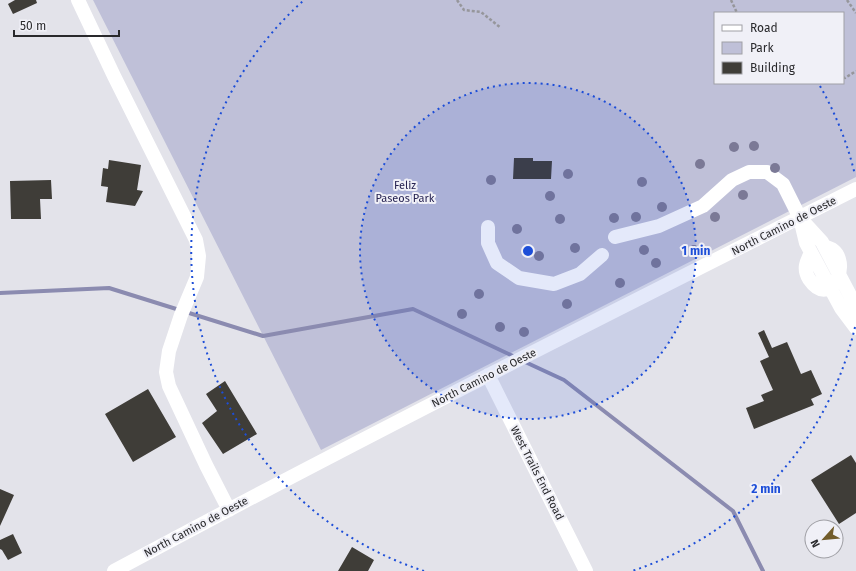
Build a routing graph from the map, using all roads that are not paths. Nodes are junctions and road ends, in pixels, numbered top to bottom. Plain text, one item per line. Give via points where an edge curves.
1 (78, 0) edge
2 (856, 189) edge
3 (800, 218) junction
4 (488, 227) dead end
5 (615, 236) dead end
6 (602, 255) dead end
7 (842, 280) junction
8 (830, 289) junction
9 (855, 326) edge
10 (488, 375) junction
11 (229, 510) junction
12 (114, 571) edge
13 (586, 571) edge

1 - 11 street via 196,240 199,256 197,277 169,351 166,372 199,451
2 - 3 street, North Camino de Oeste
3 - 5 street via 782,184 767,172 749,172 732,180 703,206 659,226
3 - 7 street via 822,242
3 - 8 street via 806,243
3 - 10 street, North Camino de Oeste
4 - 6 street via 488,243 497,263 519,278 554,284 580,274
7 - 8 street
7 - 9 street via 856,306
8 - 9 street
10 - 11 street, North Camino de Oeste
10 - 13 street, West Trails End Road
11 - 12 street, North Camino de Oeste

